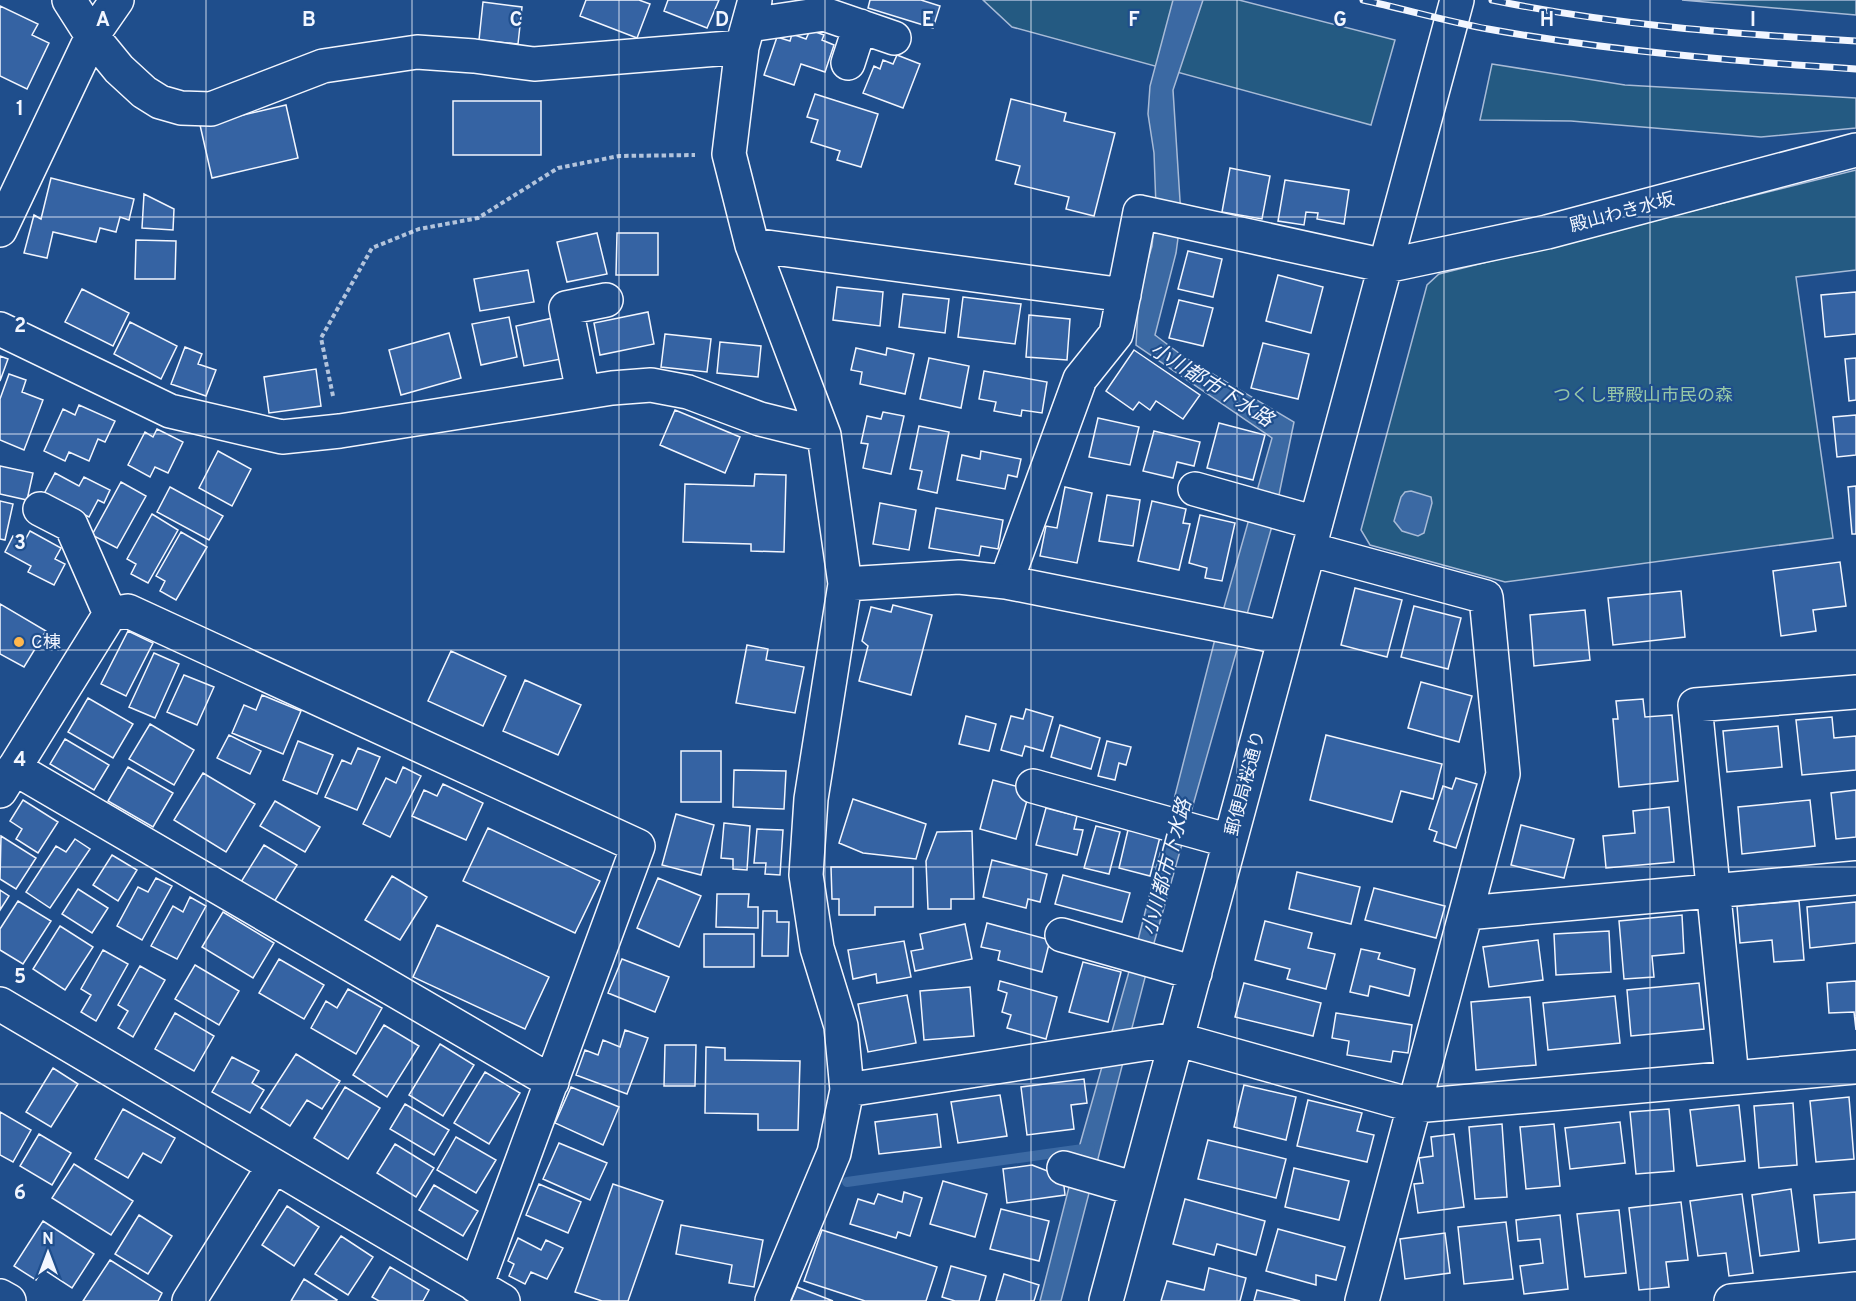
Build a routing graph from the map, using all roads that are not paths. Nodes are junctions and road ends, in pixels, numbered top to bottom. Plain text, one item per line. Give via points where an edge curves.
1 (69, 0) edge
2 (117, 0) edge
3 (1457, 0) edge
4 (749, 24) edge
5 (860, 26) junction
6 (92, 36) junction
7 (894, 38) dead end
8 (848, 63) dead end
9 (1856, 150) edge
10 (0, 230) edge
11 (752, 245) junction
12 (1386, 266) junction
13 (1124, 295) junction
14 (606, 300) dead end
15 (0, 329) edge
16 (583, 392) junction
17 (824, 435) junction
18 (1196, 489) dead end
19 (40, 509) dead end
20 (1313, 536) junction
21 (1006, 582) junction
22 (844, 584) junction
23 (110, 614) junction
24 (1285, 638) junction
25 (1856, 692) edge
26 (7, 780) edge
27 (1033, 786) dead end
28 (1230, 841) junction
29 (1856, 878) edge
30 (1712, 891) junction
31 (1466, 913) junction
32 (1062, 935) dead end
33 (1195, 973) junction
34 (0, 1004) edge
35 (1176, 1040) junction
36 (1856, 1066) edge
37 (1732, 1078) junction
38 (552, 1082) junction
39 (847, 1090) junction
40 (1415, 1106) junction
41 (273, 1167) junction
42 (1066, 1169) dead end
43 (1136, 1189) junction
44 (1856, 1288) edge
45 (489, 1293) edge
46 (0, 1296) edge
47 (9, 1301) edge
48 (189, 1301) edge
49 (772, 1301) edge
50 (1106, 1301) edge
51 (1362, 1301) edge
52 (1731, 1301) edge

1 - 6 street
2 - 6 street
3 - 12 street, 郵便局桜通り
4 - 5 street via 824,14
4 - 6 street via 534,64 417,52 369,57 323,66 211,109 181,108 160,102 118,69
4 - 11 street via 729,154
5 - 7 street
5 - 8 street
6 - 10 street
9 - 12 street, 殿山わき水坂 via 1547,232
11 - 13 street
11 - 17 street
12 - 13 street via 1140,212
12 - 20 street, 郵便局桜通り
13 - 21 street via 1116,334 1080,379
14 - 16 street via 566,308
15 - 16 street via 170,411 282,437
16 - 17 street via 651,385 688,392 760,419
17 - 22 street
18 - 20 street via 1280,513
19 - 23 street via 71,525
20 - 24 street, 郵便局桜通り
20 - 31 street via 1486,597 1503,774
21 - 22 street via 959,577
21 - 24 street
22 - 39 street via 811,799 806,875 817,948 841,1026
23 - 26 street
23 - 38 street via 128,611 638,846
24 - 28 street, 郵便局桜通り
25 - 30 street via 1695,705
26 - 38 street
27 - 28 street
28 - 33 street, 郵便局桜通り
29 - 30 street
30 - 31 street
30 - 37 street
31 - 40 street
32 - 33 street
33 - 35 street, 郵便局桜通り
34 - 41 street
35 - 39 street
35 - 40 street
35 - 43 street, 郵便局桜通り
36 - 37 street
37 - 40 street
38 - 45 street
39 - 49 street via 834,1153
40 - 51 street
41 - 45 street
41 - 48 street
42 - 43 street
43 - 50 street, 郵便局桜通り
44 - 52 street
46 - 47 street

